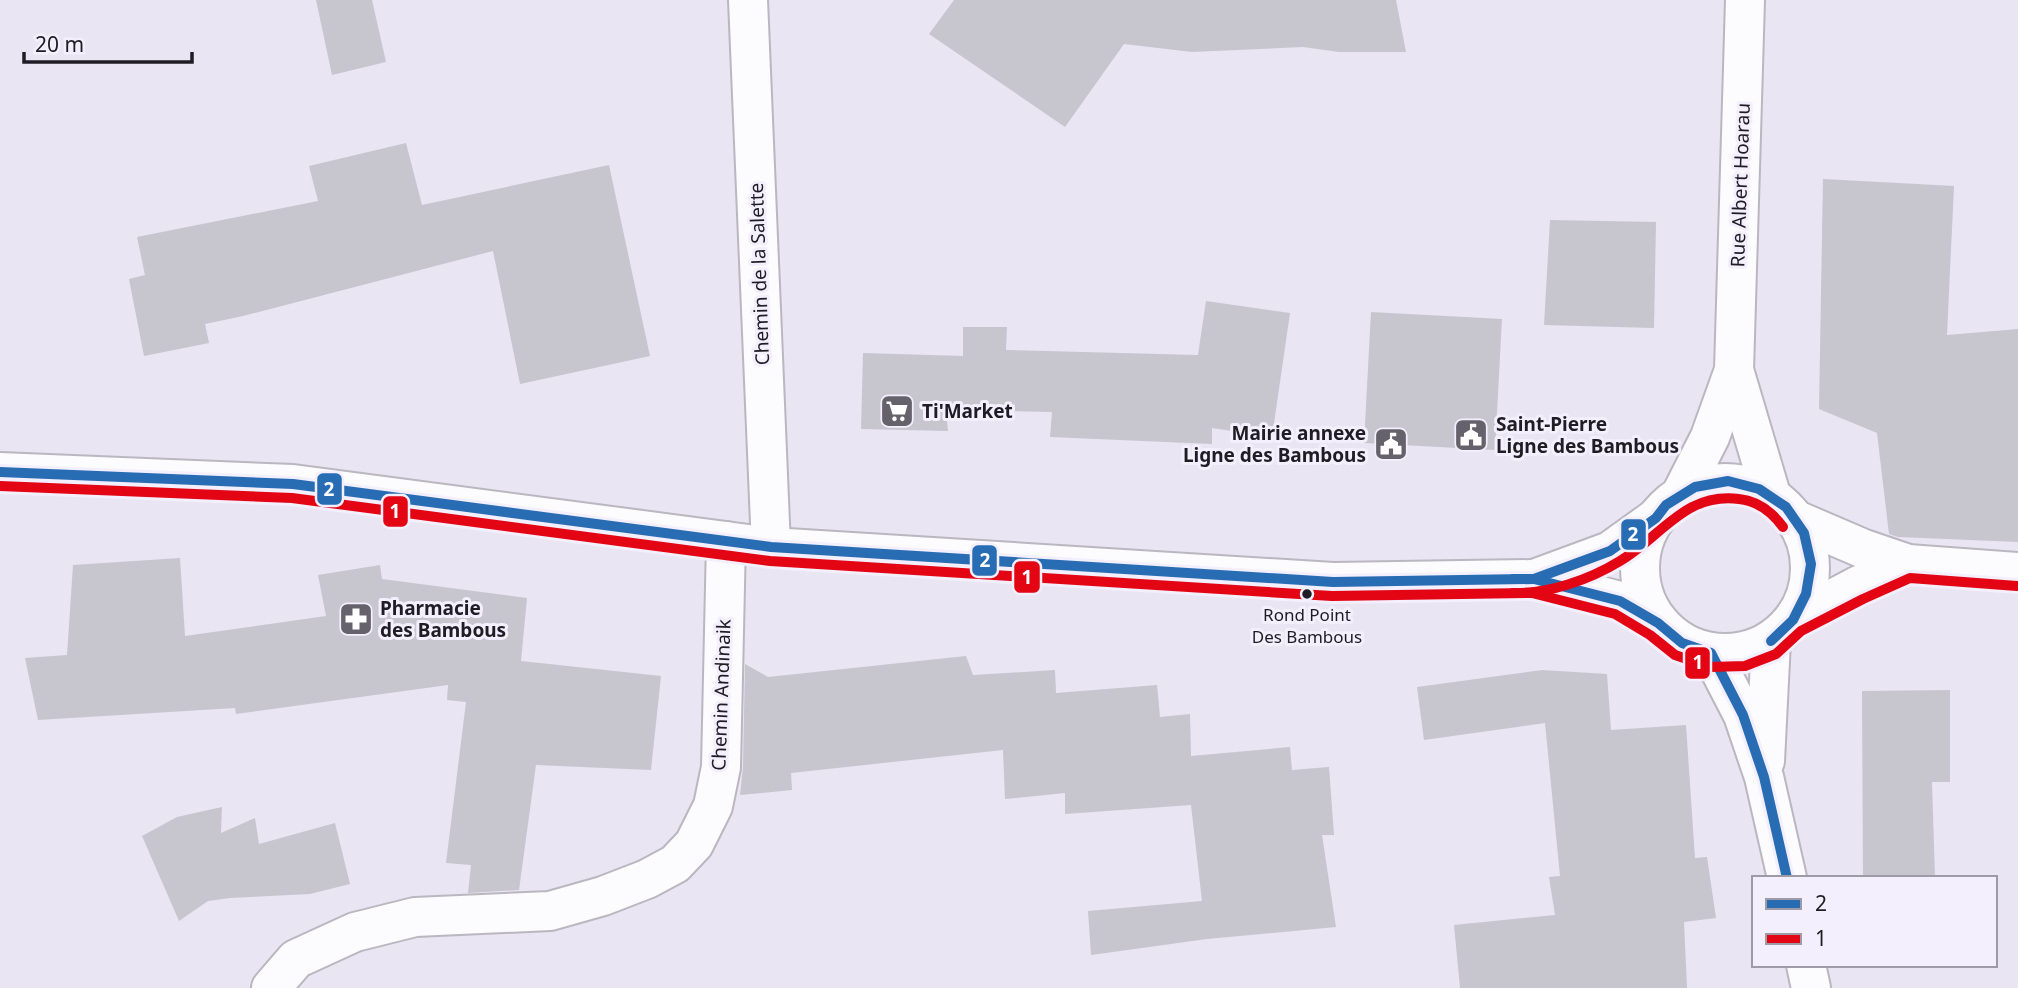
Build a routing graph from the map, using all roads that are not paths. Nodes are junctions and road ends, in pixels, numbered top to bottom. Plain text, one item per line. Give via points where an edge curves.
1 (748, 0) edge
2 (1745, 0) edge
3 (1734, 370) junction
4 (0, 472) edge
5 (1668, 507) junction
6 (1783, 508) junction
7 (726, 541) junction
8 (771, 547) junction
9 (1908, 564) junction
10 (2018, 572) edge
11 (1534, 579) junction
12 (1658, 623) junction
13 (1782, 631) junction
14 (1711, 653) junction
15 (1764, 778) junction
16 (1787, 876) edge
17 (1806, 967) edge
18 (271, 988) edge
19 (1811, 988) edge

1 - 8 main road, Chemin de la Salette
2 - 3 main road, Rue Albert Hoarau
3 - 5 main road, Rue Albert Hoarau via 1710,437
3 - 6 main road, Rue Albert Hoarau
4 - 7 main road via 293,484
5 - 6 main road via 1695,487 1728,481 1759,489
5 - 11 main road via 1610,551
5 - 12 main road via 1646,533 1639,566 1643,597
6 - 9 main road via 1864,549
6 - 13 main road via 1804,533 1811,564 1806,594
7 - 8 main road
7 - 18 main road, Chemin Andinaik via 721,767 713,806 694,844 675,864 603,896 550,911 415,917 355,932 296,959
8 - 11 main road via 1333,582
9 - 10 main road
9 - 13 main road via 1857,586
11 - 12 main road via 1620,601
12 - 14 main road via 1682,643
13 - 14 main road via 1743,652
13 - 15 main road
14 - 15 main road via 1742,715
15 - 16 main road
17 - 19 main road

